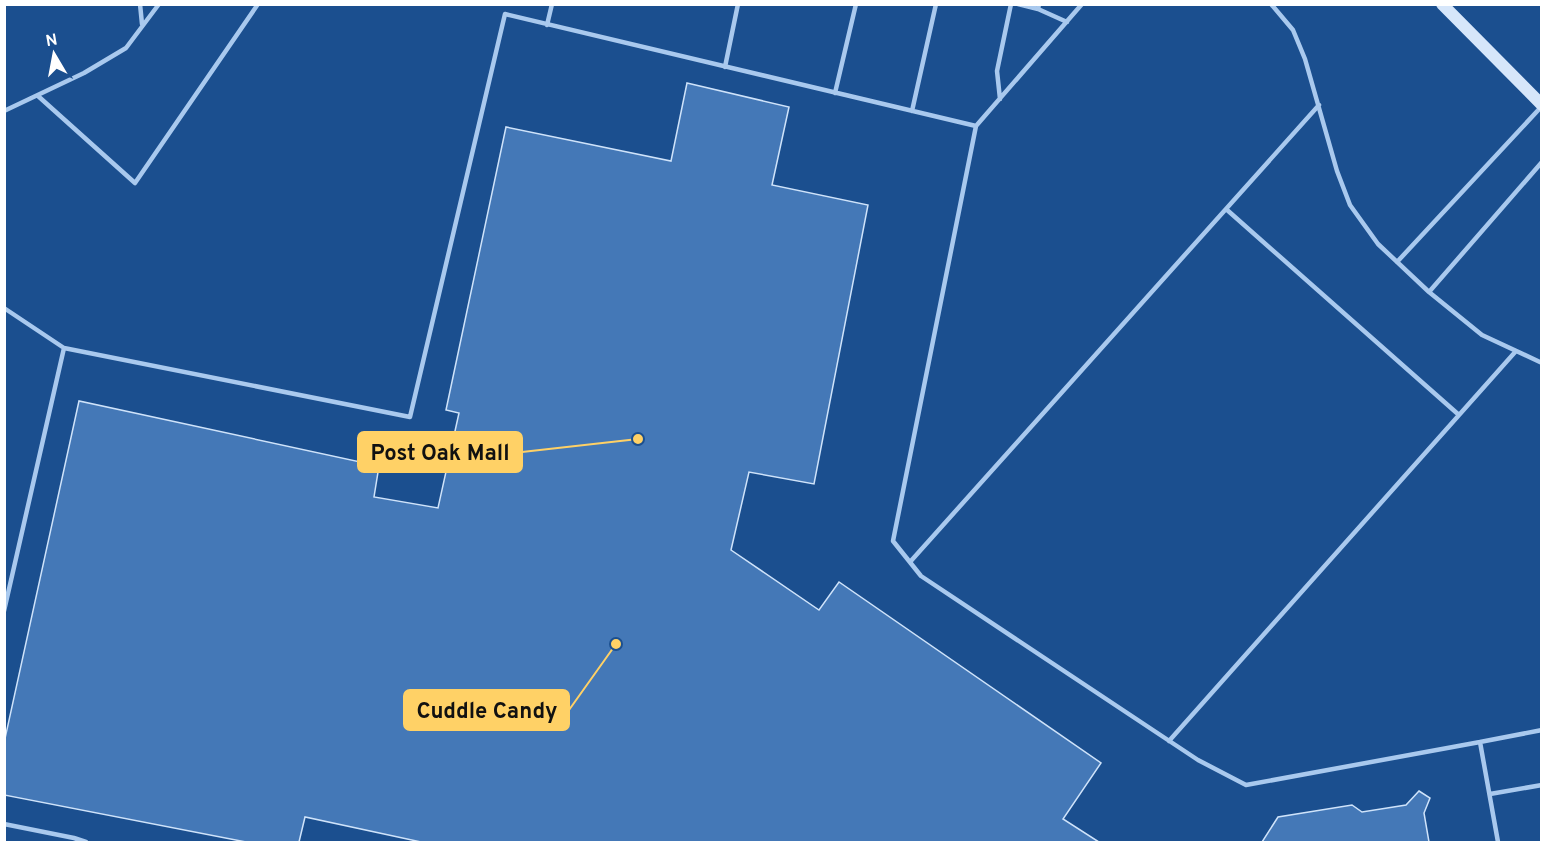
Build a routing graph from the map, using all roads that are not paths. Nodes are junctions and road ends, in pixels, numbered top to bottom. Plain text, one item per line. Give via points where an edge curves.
1 (140, 4) edge
2 (159, 4) edge
3 (258, 4) edge
4 (552, 4) edge
5 (738, 4) edge
6 (856, 4) edge
7 (936, 4) edge
8 (1011, 4) edge
9 (1018, 4) edge
10 (1082, 4) edge
11 (1271, 4) edge
12 (1442, 4) edge
13 (1038, 7) edge
14 (1067, 22) junction
15 (142, 24) junction
16 (547, 25) junction
17 (725, 67) junction
18 (835, 93) junction
19 (38, 96) junction
20 (1000, 99) junction
21 (1319, 105) junction
22 (1542, 105) edge
23 (4, 111) edge
24 (912, 111) junction
25 (976, 126) junction
26 (1542, 162) edge
27 (1226, 209) junction
28 (1396, 262) junction
29 (1429, 292) junction
30 (4, 308) edge
31 (64, 348) junction
32 (1516, 351) junction
33 (1542, 363) edge
34 (1459, 415) junction
35 (910, 562) junction
36 (4, 611) edge
37 (1542, 730) edge
38 (1169, 741) junction
39 (1480, 742) junction
40 (1542, 784) edge
41 (1490, 794) junction
42 (4, 824) edge
43 (86, 843) edge
44 (1498, 843) edge

1 - 15 lane
2 - 15 lane
3 - 19 lane via 135,183
4 - 16 lane
5 - 17 lane
6 - 18 lane
7 - 24 lane
8 - 20 lane via 997,71
9 - 13 lane
10 - 14 lane
11 - 21 lane via 1293,30
12 - 22 main road
13 - 14 lane
14 - 20 lane
15 - 19 lane via 126,48
16 - 17 lane
16 - 31 lane via 505,14 410,417
17 - 18 lane
18 - 24 lane
19 - 23 lane
20 - 25 lane
21 - 27 lane
21 - 28 lane via 1350,205
22 - 28 lane
24 - 25 lane
25 - 35 lane via 893,541
26 - 29 lane
27 - 34 lane
27 - 35 lane
28 - 29 lane
29 - 32 lane via 1482,334
30 - 31 lane
31 - 36 lane
32 - 33 lane
32 - 34 lane
34 - 38 lane
35 - 38 lane via 921,576
37 - 39 lane
38 - 39 lane via 1246,785
39 - 41 lane
40 - 41 lane
41 - 44 lane
42 - 43 lane

